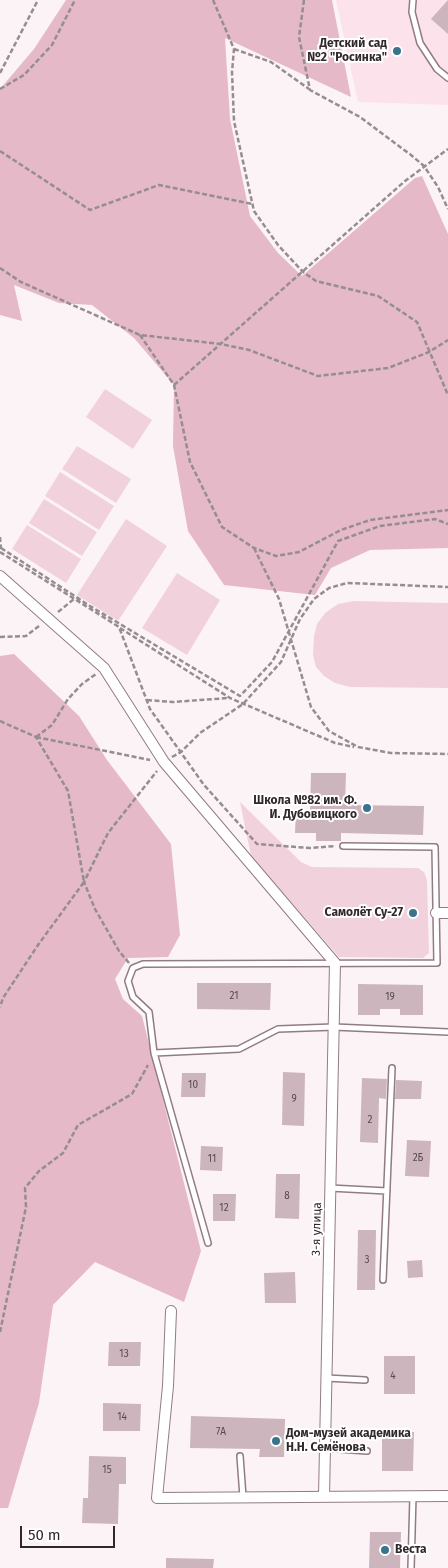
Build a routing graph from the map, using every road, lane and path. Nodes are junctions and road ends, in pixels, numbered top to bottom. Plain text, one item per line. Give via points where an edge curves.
1 (38, 0) edge
2 (75, 0) edge
3 (214, 0) edge
4 (304, 0) edge
5 (413, 0) edge
6 (234, 49) junction
7 (0, 73) edge
8 (448, 78) edge
9 (0, 90) edge
10 (310, 90) junction
11 (448, 149) edge
12 (0, 152) edge
13 (424, 166) junction
14 (252, 204) junction
15 (448, 210) edge
16 (0, 268) edge
17 (303, 272) junction
18 (140, 335) junction
19 (448, 340) edge
20 (221, 344) junction
21 (430, 352) junction
22 (174, 385) junction
23 (448, 395) edge
24 (448, 510) edge
25 (448, 524) edge
26 (0, 537) edge
27 (254, 548) junction
28 (0, 551) edge
29 (0, 576) edge
30 (448, 586) edge
31 (119, 628) junction
32 (288, 631) junction
33 (291, 643) junction
34 (104, 668) junction
35 (230, 698) junction
36 (146, 700) junction
37 (243, 704) junction
38 (0, 721) edge
39 (36, 737) junction
40 (358, 748) junction
41 (181, 752) junction
42 (448, 754) edge
43 (164, 762) junction
44 (343, 846) joint
45 (84, 882) junction
46 (436, 913) junction
47 (448, 913) edge
48 (335, 963) junction
49 (132, 968) junction
50 (0, 1007) edge
51 (334, 1028) junction
52 (448, 1032) edge
53 (154, 1053) junction
54 (392, 1068) dead end
55 (330, 1188) junction
56 (387, 1191) junction
57 (208, 1243) dead end
58 (383, 1280) dead end
59 (171, 1311) dead end
60 (0, 1332) edge
61 (326, 1378) junction
62 (365, 1380) dead end
63 (325, 1448) junction
64 (367, 1451) dead end
65 (240, 1456) dead end
66 (324, 1496) junction
67 (413, 1496) junction
68 (448, 1496) edge
69 (243, 1497) junction
70 (410, 1568) edge

1 - 7 path
2 - 9 path via 52,45 24,75
3 - 6 path
4 - 10 path via 299,38
5 - 8 lane via 412,12 420,43 437,69
6 - 10 path via 271,62
6 - 14 path via 234,121
10 - 13 path via 360,118
11 - 13 path
12 - 14 path via 90,210 159,185
13 - 15 path via 438,186
13 - 17 path
14 - 17 path via 278,246
16 - 18 path via 21,282
17 - 20 path
17 - 21 path via 316,281 378,296 417,322
18 - 20 path
18 - 22 path
19 - 21 path
20 - 21 path via 249,350 318,376 388,368
20 - 22 path
21 - 23 path
22 - 27 path via 190,462 222,527
24 - 27 path via 370,520 341,530 299,552 276,556
25 - 32 path via 436,519 380,526 338,541
26 - 28 path
27 - 32 path via 279,599
28 - 31 path
28 - 32 path via 240,696 272,662
29 - 34 street
30 - 33 path via 347,583 329,588 314,599 304,613
31 - 35 path
31 - 36 path
32 - 33 path
33 - 37 path via 281,662
33 - 40 path via 311,708 330,730
34 - 39 path via 82,684 52,725
34 - 43 street
35 - 36 path via 173,702
35 - 37 path
36 - 41 path
37 - 40 path via 335,743
37 - 41 path via 200,733
38 - 39 path
39 - 43 path
39 - 45 path via 68,791
40 - 42 path via 391,753
41 - 43 path
41 - 44 path via 204,785 257,844 310,848
43 - 45 path via 108,833
43 - 48 street
44 - 46 lane via 435,847
45 - 49 path via 99,917
45 - 50 path via 38,945
46 - 47 street
46 - 48 lane via 437,963
48 - 49 lane via 143,964
48 - 51 street, 3-я улица
49 - 53 lane via 128,981 133,997 150,1012
51 - 52 lane
51 - 53 lane via 278,1029 239,1049
51 - 55 street, 3-я улица
53 - 57 lane
53 - 60 path via 132,1094 78,1125 63,1153 39,1171 25,1188 26,1207
54 - 56 lane
55 - 56 lane
55 - 61 street, 3-я улица
56 - 58 lane
59 - 69 street via 168,1386 157,1498
61 - 62 lane
61 - 63 street, 3-я улица
63 - 64 lane
63 - 66 street, 3-я улица
65 - 69 lane
66 - 67 street
66 - 69 street
67 - 68 street
67 - 70 lane

